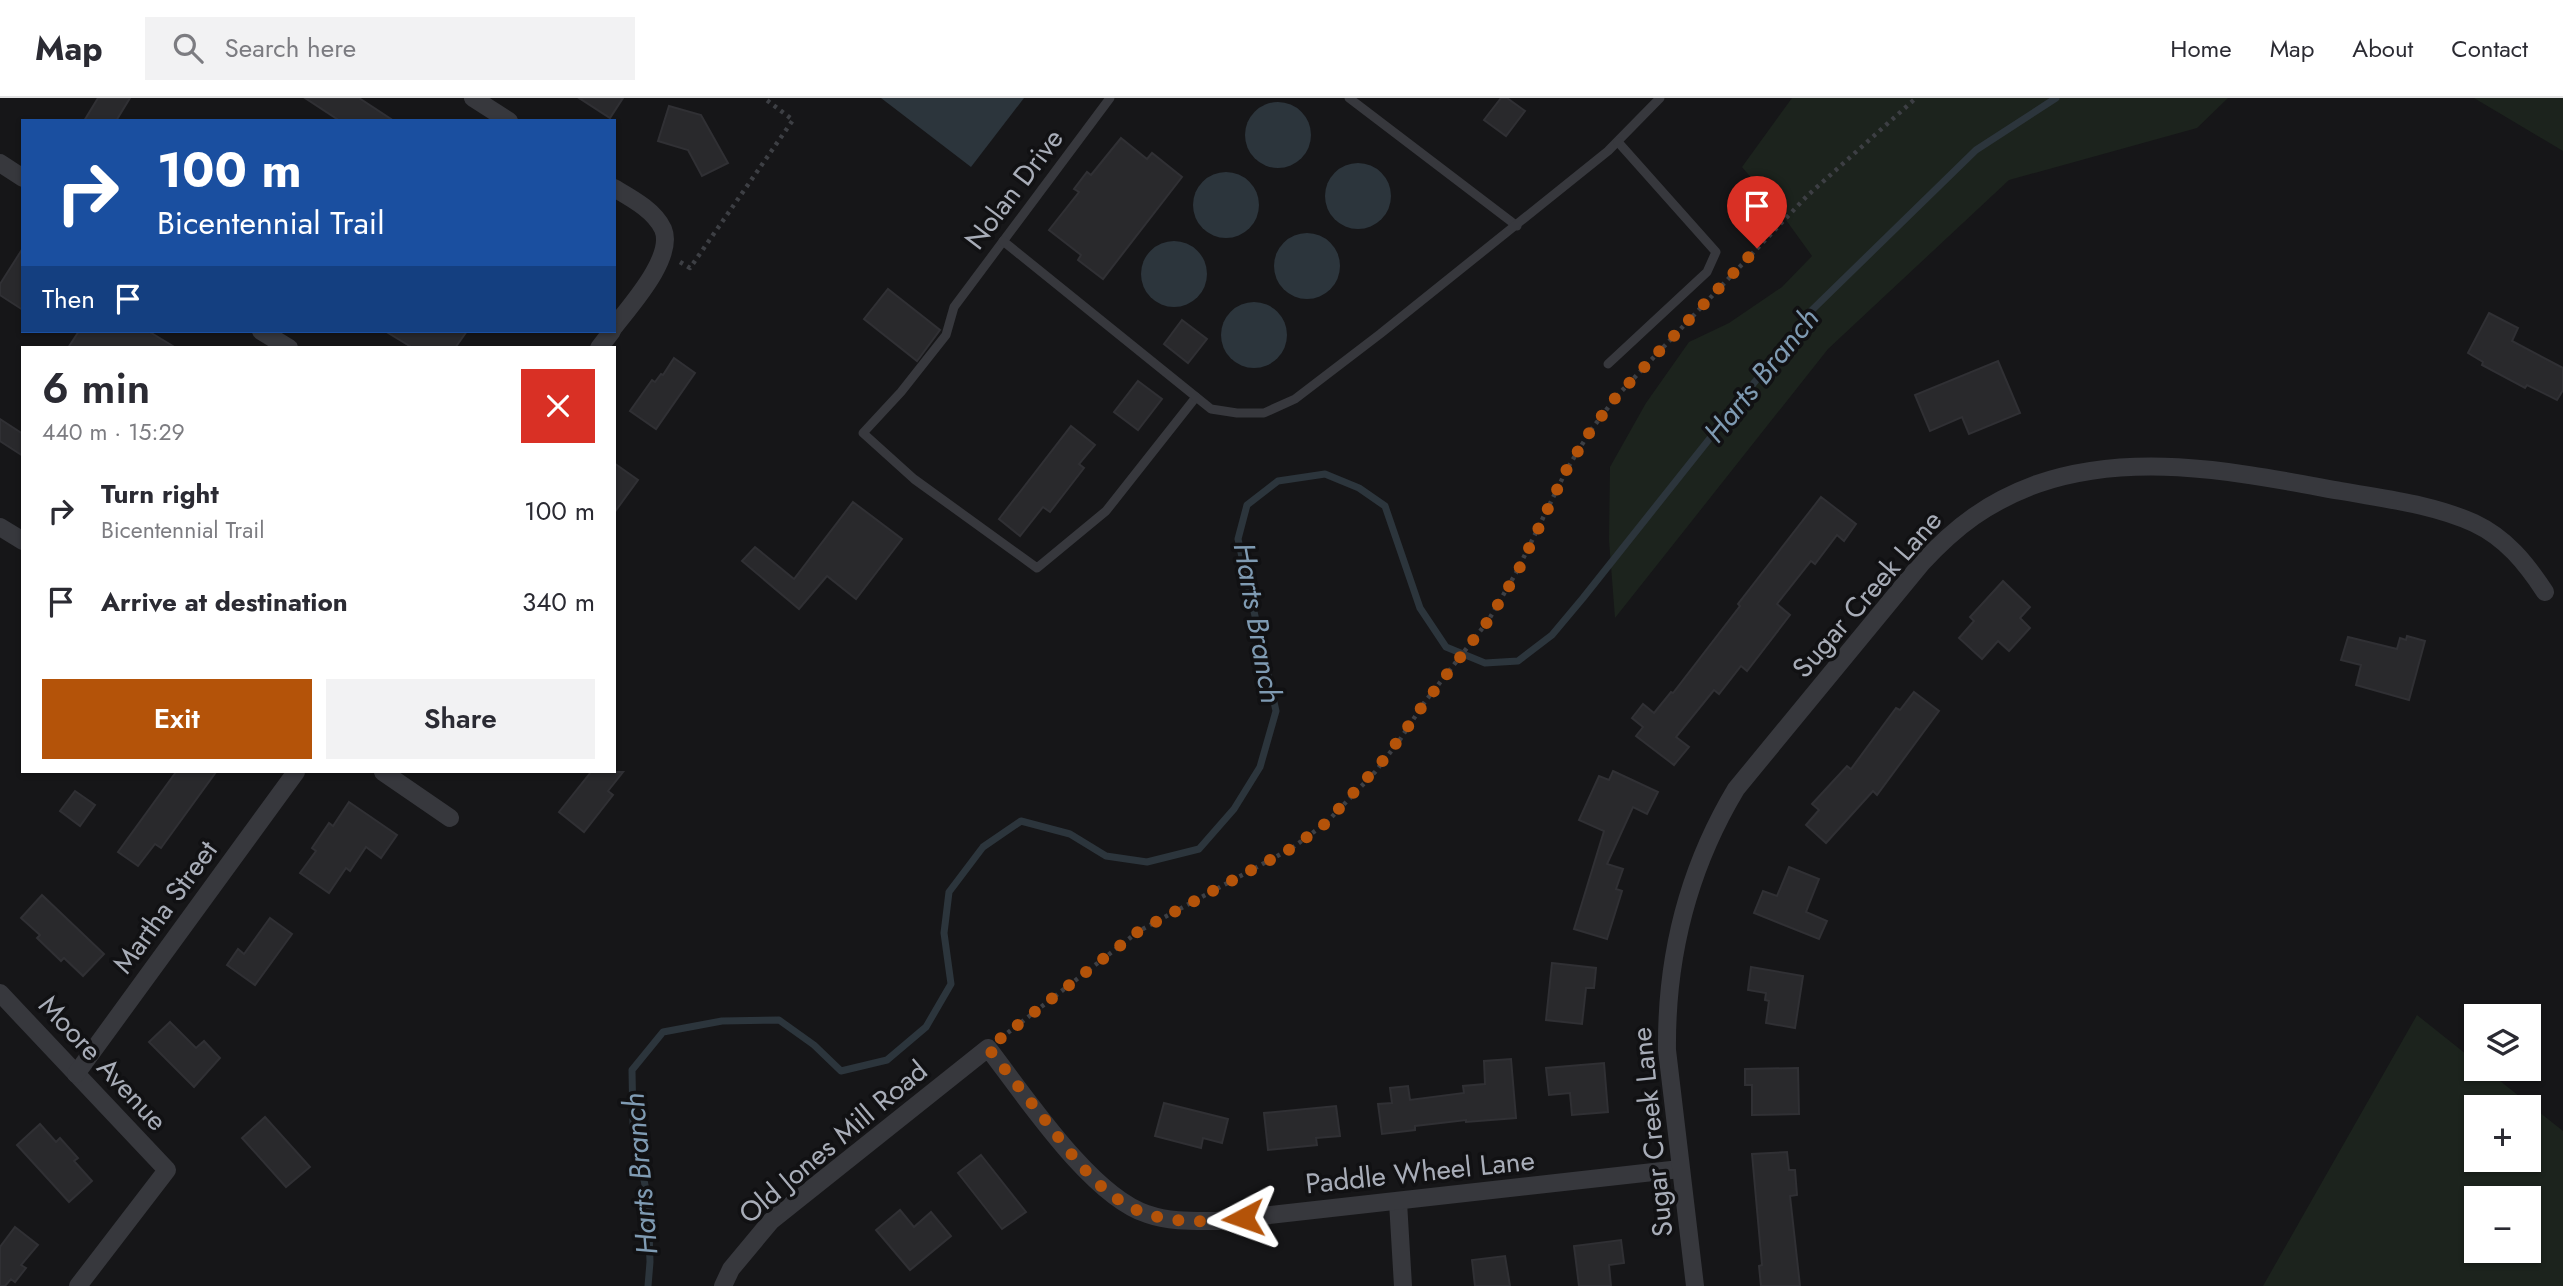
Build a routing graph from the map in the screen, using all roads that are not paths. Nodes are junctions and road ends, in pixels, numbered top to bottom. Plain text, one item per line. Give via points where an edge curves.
1 (473, 98) edge
2 (1110, 98) edge
3 (1349, 98) edge
4 (1660, 98) edge
5 (506, 119) edge
6 (1618, 142) junction
7 (0, 163) edge
8 (21, 177) edge
9 (616, 189) edge
10 (1517, 226) junction
11 (1003, 241) junction
12 (616, 325) edge
13 (264, 333) edge
14 (286, 346) edge
15 (1608, 364) dead end
16 (1196, 397) junction
17 (0, 527) edge
18 (21, 540) edge
19 (2545, 592) dead end
20 (295, 773) edge
21 (384, 773) edge
22 (450, 818) dead end
23 (0, 993) edge
24 (988, 1048) joint
25 (76, 1074) junction
26 (1680, 1168) junction
27 (1398, 1202) junction
28 (78, 1286) edge
29 (723, 1286) edge
30 (1403, 1286) edge
31 (1695, 1286) edge

1 - 5 street
2 - 11 lane, Nolan Drive
3 - 10 lane
4 - 6 lane
6 - 10 lane
6 - 15 lane via 1716,252 1707,272
7 - 8 street
9 - 12 street via 654,217 663,230 664,252
10 - 16 lane via 1295,399 1264,413 1237,413 1211,409
11 - 16 lane
11 - 16 lane, Nolan Drive via 954,307 946,335 863,433 914,479 1037,568 1106,511
13 - 14 street
17 - 18 street
19 - 26 street, Sugar Creek Lane via 2523,559 2475,524 2410,503 2230,471 2146,467 2070,475 2038,484 1969,518 1921,564 1736,789 1719,816 1680,923 1668,985 1667,1050
20 - 25 street, Martha Street
21 - 22 street
23 - 25 street, Moore Avenue
24 - 27 street, Paddle Wheel Lane via 1077,1161 1101,1186 1145,1214 1170,1220 1217,1221
24 - 29 street, Old Jones Mill Road via 771,1221 731,1269
25 - 28 street, Moore Avenue via 167,1170
26 - 27 street, Paddle Wheel Lane
26 - 31 street, Sugar Creek Lane
27 - 30 street

